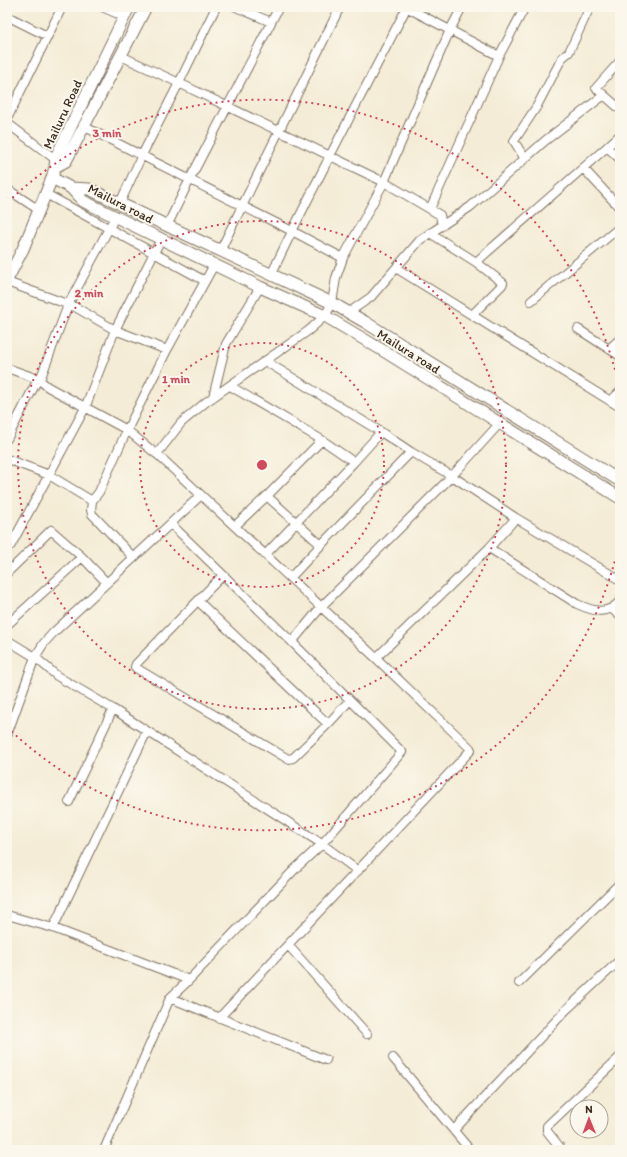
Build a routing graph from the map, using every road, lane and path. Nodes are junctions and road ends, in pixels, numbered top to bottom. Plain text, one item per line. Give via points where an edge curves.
1 (62, 7) edge
2 (102, 7) edge
3 (146, 7) edge
4 (216, 7) edge
5 (236, 7) edge
6 (279, 7) edge
7 (340, 7) edge
8 (407, 7) edge
9 (462, 7) edge
10 (525, 7) edge
11 (590, 7) edge
12 (127, 12) edge
13 (7, 16) edge
14 (271, 22) junction
15 (450, 30) junction
16 (47, 36) junction
17 (120, 56) junction
18 (499, 56) junction
19 (620, 61) edge
20 (179, 83) junction
21 (604, 95) junction
22 (228, 106) junction
23 (620, 109) edge
24 (7, 119) edge
25 (7, 123) edge
26 (85, 127) junction
27 (279, 131) junction
28 (620, 135) edge
29 (607, 147) junction
30 (142, 155) junction
31 (330, 156) junction
32 (525, 159) junction
33 (620, 159) edge
34 (56, 168) junction
35 (583, 168) junction
36 (190, 179) junction
37 (384, 182) junction
38 (71, 188) junction
39 (7, 189) edge
40 (46, 194) junction
41 (120, 204) junction
42 (242, 205) junction
43 (620, 208) edge
44 (430, 209) junction
45 (39, 210) junction
46 (115, 217) junction
47 (167, 226) junction
48 (442, 226) junction
49 (620, 227) edge
50 (109, 229) junction
51 (292, 231) junction
52 (430, 233) junction
53 (161, 239) junction
54 (220, 251) junction
55 (154, 254) junction
56 (343, 258) junction
57 (476, 262) junction
58 (214, 265) junction
59 (396, 268) junction
60 (271, 275) junction
61 (7, 281) edge
62 (204, 281) junction
63 (260, 287) junction
64 (530, 301) dead end
65 (332, 303) junction
66 (68, 305) junction
67 (348, 313) junction
68 (472, 315) junction
69 (325, 316) junction
70 (578, 329) dead end
71 (115, 330) junction
72 (620, 339) edge
73 (610, 349) junction
74 (167, 350) junction
75 (620, 356) edge
76 (264, 362) junction
77 (7, 368) edge
78 (38, 379) junction
79 (230, 386) junction
80 (620, 392) edge
81 (213, 397) junction
82 (610, 401) junction
83 (620, 407) edge
84 (85, 408) junction
85 (500, 423) junction
86 (127, 430) junction
87 (381, 432) junction
88 (7, 439) edge
89 (322, 440) junction
90 (411, 452) junction
91 (158, 454) junction
92 (7, 459) edge
93 (354, 462) junction
94 (49, 475) junction
95 (452, 476) junction
96 (620, 481) edge
97 (202, 495) junction
98 (268, 495) junction
99 (620, 498) edge
100 (92, 501) junction
101 (516, 518) junction
102 (296, 522) junction
103 (169, 525) junction
104 (235, 526) junction
105 (7, 543) edge
106 (320, 545) junction
107 (489, 548) junction
108 (265, 555) junction
109 (82, 557) junction
110 (133, 557) junction
111 (7, 573) edge
112 (223, 575) junction
113 (290, 578) junction
114 (620, 580) edge
115 (107, 583) junction
116 (198, 601) junction
117 (620, 601) edge
118 (321, 607) junction
119 (612, 609) junction
120 (620, 616) edge
121 (7, 625) edge
122 (7, 640) edge
123 (292, 642) junction
124 (35, 657) junction
125 (376, 658) junction
126 (350, 700) junction
127 (112, 709) junction
128 (328, 724) junction
129 (147, 732) junction
130 (7, 735) edge
131 (69, 802) dead end
132 (322, 844) junction
133 (358, 871) junction
134 (620, 883) edge
135 (7, 916) edge
136 (53, 928) junction
137 (288, 945) junction
138 (620, 960) edge
139 (189, 980) junction
140 (519, 983) dead end
141 (170, 998) junction
142 (219, 1018) junction
143 (367, 1034) dead end
144 (620, 1057) edge
145 (393, 1058) dead end
146 (326, 1060) dead end
147 (454, 1130) junction
148 (104, 1150) edge
149 (470, 1150) edge
150 (562, 1150) edge

1 - 16 street
2 - 12 street
3 - 17 street
4 - 20 street
5 - 14 street
6 - 14 street
7 - 27 street
8 - 15 street
8 - 31 street
9 - 15 street
10 - 18 street
11 - 32 street via 569,52 562,58 537,106 514,141
12 - 34 street, Mailuru Road via 56,156
13 - 16 street
14 - 22 street
15 - 18 street
15 - 37 street
16 - 24 street
17 - 20 street
17 - 26 street
18 - 44 street
19 - 21 street via 596,88
20 - 22 street
20 - 30 street
21 - 23 street
21 - 32 street
22 - 27 street
22 - 36 street
25 - 34 street
26 - 30 street
26 - 34 street via 66,161
27 - 31 street
27 - 42 street
28 - 29 street
29 - 33 street
29 - 35 street
30 - 36 street
30 - 41 street
31 - 37 street
31 - 51 street
32 - 48 street via 470,208
34 - 38 street
34 - 40 street, Mailuru Road
35 - 43 street
35 - 57 street
36 - 42 street
36 - 47 street
37 - 44 street
37 - 56 street
38 - 41 street, Mailura road via 89,189
38 - 46 street, Mailura road via 81,200
39 - 45 street
40 - 45 street, Mailuru Road
40 - 50 street
41 - 47 street, Mailura road
42 - 51 street
42 - 54 street
44 - 48 street via 440,215
45 - 61 street, Mailuru Road
46 - 50 street
46 - 53 street, Mailura road
47 - 54 street, Mailura road
48 - 52 street
49 - 64 street
50 - 55 street
50 - 66 street
51 - 56 street
51 - 60 street
52 - 57 street
52 - 59 street via 420,240
53 - 55 street
53 - 58 street, Mailura road
54 - 60 street, Mailura road
55 - 62 street
55 - 71 street
56 - 65 street via 336,278
57 - 68 street via 503,284
58 - 62 street
58 - 63 street, Mailura road
59 - 67 street via 371,297
59 - 68 street
60 - 65 street, Mailura road
61 - 66 street
62 - 74 street
63 - 69 street, Mailura road
63 - 81 street via 226,344
65 - 67 street, Mailura road
65 - 69 street
66 - 71 street
66 - 78 street via 40,380
67 - 96 street, Mailura road
68 - 82 street
69 - 76 street
69 - 85 street, Mailura road
70 - 73 street
71 - 74 street
71 - 84 street
72 - 73 street
73 - 75 street
74 - 86 street
76 - 79 street
76 - 87 street
77 - 78 street
78 - 84 street
78 - 88 street
79 - 81 street
79 - 89 street
80 - 82 street
81 - 91 street via 181,424
82 - 83 street
84 - 86 street
84 - 94 street
85 - 95 street
85 - 99 street, Mailura road
86 - 91 street
86 - 100 street via 99,492
87 - 90 street
87 - 93 street
89 - 93 street
89 - 98 street
90 - 95 street
90 - 106 street
91 - 97 street
92 - 94 street
93 - 102 street
94 - 100 street
94 - 105 street via 11,545
95 - 101 street
95 - 118 street
97 - 103 street
97 - 104 street
98 - 102 street
98 - 104 street
100 - 110 street via 92,514
101 - 107 street
101 - 114 street
102 - 106 street
102 - 108 street
103 - 110 street
103 - 112 street
104 - 108 street
106 - 113 street
107 - 119 street via 577,604 591,610
107 - 125 street
108 - 113 street
109 - 111 street via 50,530
109 - 115 street
109 - 121 street
110 - 115 street
112 - 116 street
112 - 123 street
113 - 118 street
115 - 124 street via 53,633
116 - 128 street
116 - 128 street via 136,664 136,668 288,759 293,758
117 - 119 street
118 - 123 street
118 - 125 street
119 - 120 street
122 - 124 street
123 - 126 street
124 - 127 street via 57,676
124 - 130 street
125 - 133 street via 471,750
126 - 128 street
126 - 132 street via 402,752
127 - 129 street
127 - 131 street
129 - 132 street
129 - 136 street
132 - 133 street
132 - 139 street
133 - 137 street
134 - 140 street
135 - 136 street
136 - 139 street
137 - 142 street
137 - 143 street
138 - 147 street via 566,1010
139 - 141 street
141 - 142 street
141 - 148 street
142 - 146 street
144 - 150 street via 547,1126 547,1131
145 - 147 street
147 - 149 street

